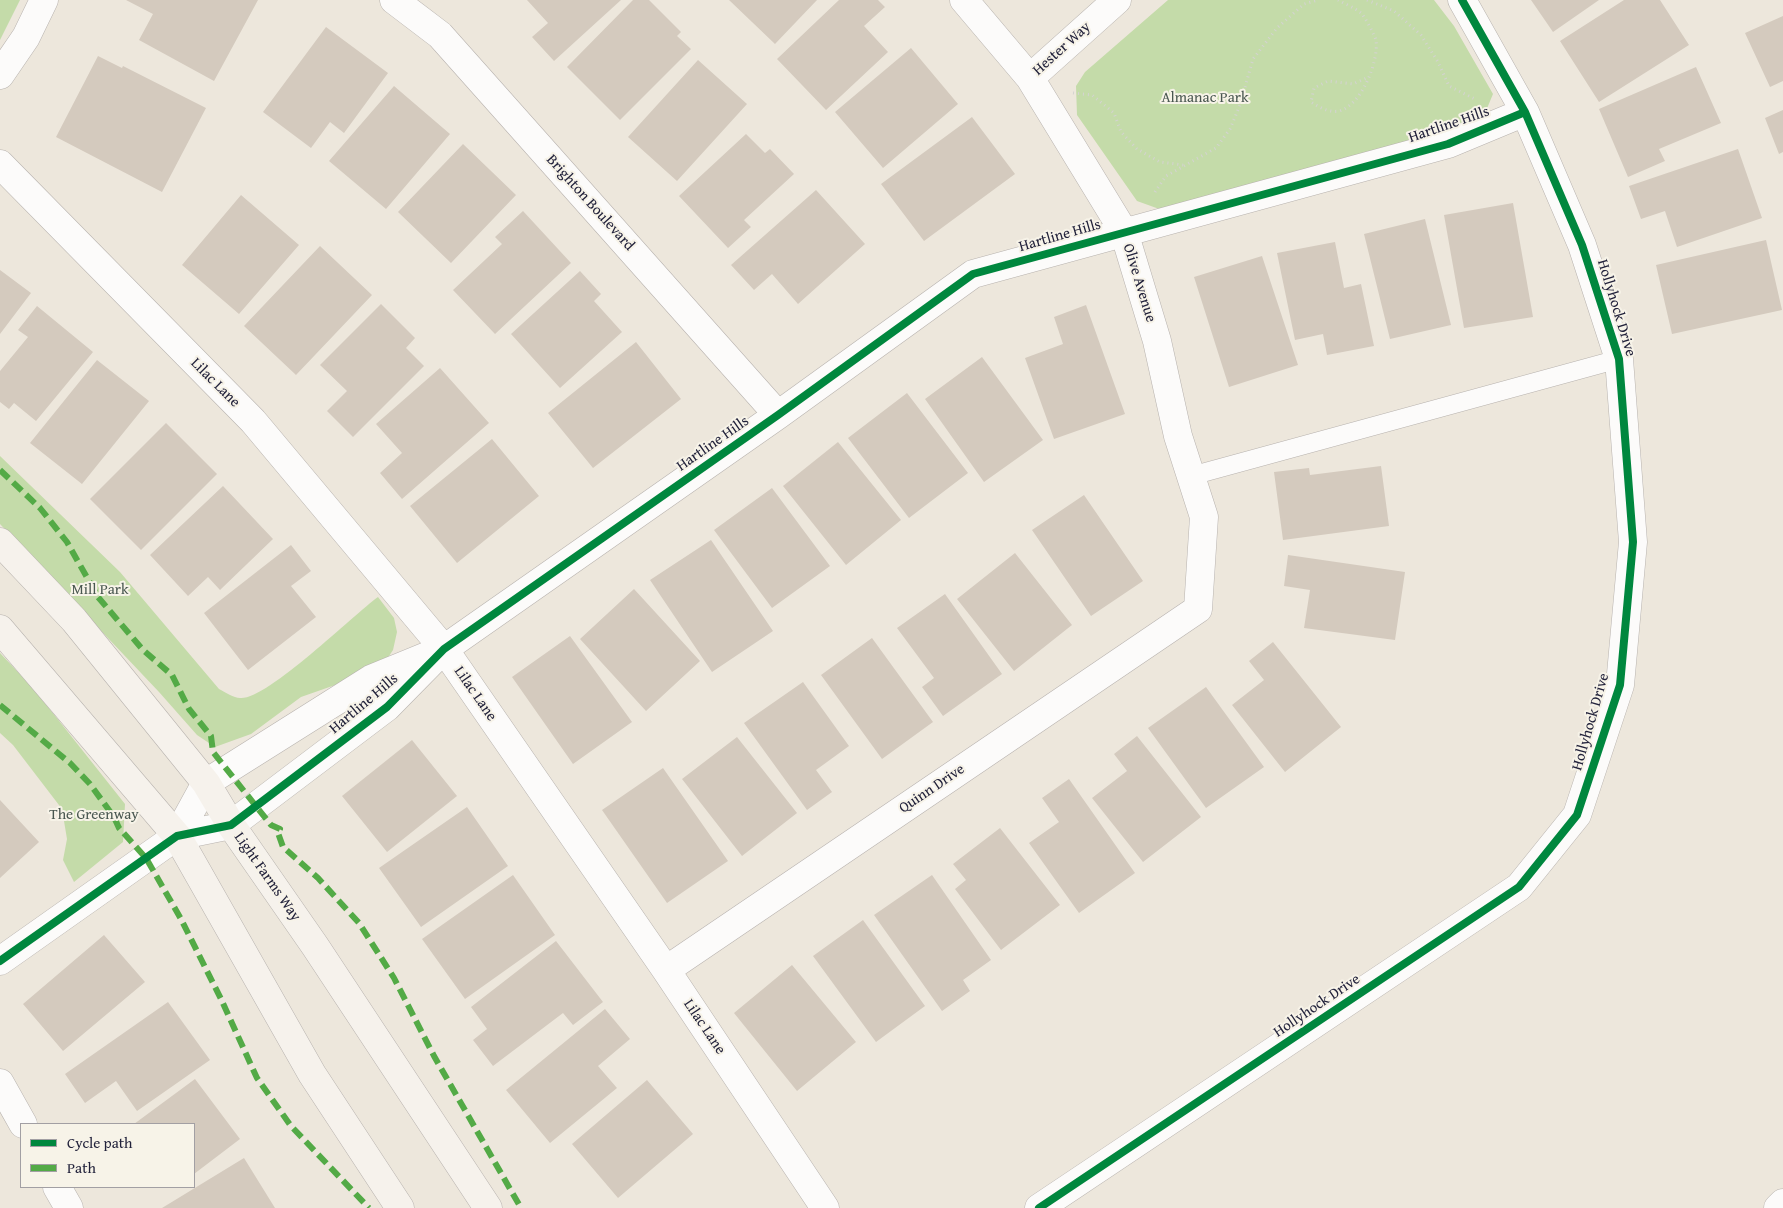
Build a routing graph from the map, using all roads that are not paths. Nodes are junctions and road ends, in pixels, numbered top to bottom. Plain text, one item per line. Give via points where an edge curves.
1 (44, 0) edge
2 (394, 0) edge
3 (964, 0) edge
4 (1117, 0) edge
5 (1462, 0) edge
6 (0, 76) edge
7 (1030, 78) junction
8 (1525, 112) junction
9 (0, 164) edge
10 (1124, 232) junction
11 (1618, 359) junction
12 (778, 415) junction
13 (1191, 476) junction
14 (0, 542) edge
15 (1198, 609) joint
16 (0, 630) edge
17 (444, 649) junction
18 (206, 783) junction
19 (231, 825) junction
20 (177, 836) junction
21 (0, 961) edge
22 (666, 970) junction
23 (0, 1083) edge
24 (22, 1123) edge
25 (59, 1188) edge
26 (1783, 1202) edge
27 (69, 1208) edge
28 (400, 1208) edge
29 (488, 1208) edge
30 (825, 1208) edge
31 (1039, 1208) edge
32 (1778, 1208) edge

1 - 6 street via 26,38
2 - 12 street, Brighton Boulevard via 440,35
3 - 7 street, Olive Avenue
4 - 7 street, Hester Way
5 - 8 street, Hollyhock Drive
7 - 10 street, Olive Avenue
8 - 10 street, Hartline Hills via 1448,144
8 - 11 street, Hollyhock Drive via 1582,245
9 - 17 street, Lilac Lane via 253,422
10 - 12 street, Hartline Hills via 973,274
10 - 13 street, Olive Avenue via 1157,341 1178,436
11 - 13 lane
11 - 31 street, Hollyhock Drive via 1633,542 1620,685 1578,815 1518,887
12 - 17 street, Hartline Hills
13 - 15 street, Olive Avenue via 1204,517
14 - 18 street, Light Farms Way via 74,620
15 - 22 street, Quinn Drive
16 - 20 street
17 - 18 street, Hartline Hills via 371,679
17 - 19 street, Hartline Hills via 387,707
17 - 22 street, Lilac Lane
18 - 19 street, Light Farms Way
18 - 20 street, Hartline Hills
19 - 20 street, Hartline Hills
19 - 29 street, Light Farms Way
20 - 21 street, Hartline Hills
20 - 28 street via 312,1074
22 - 30 street, Lilac Lane
23 - 24 street
25 - 27 street
26 - 32 street

